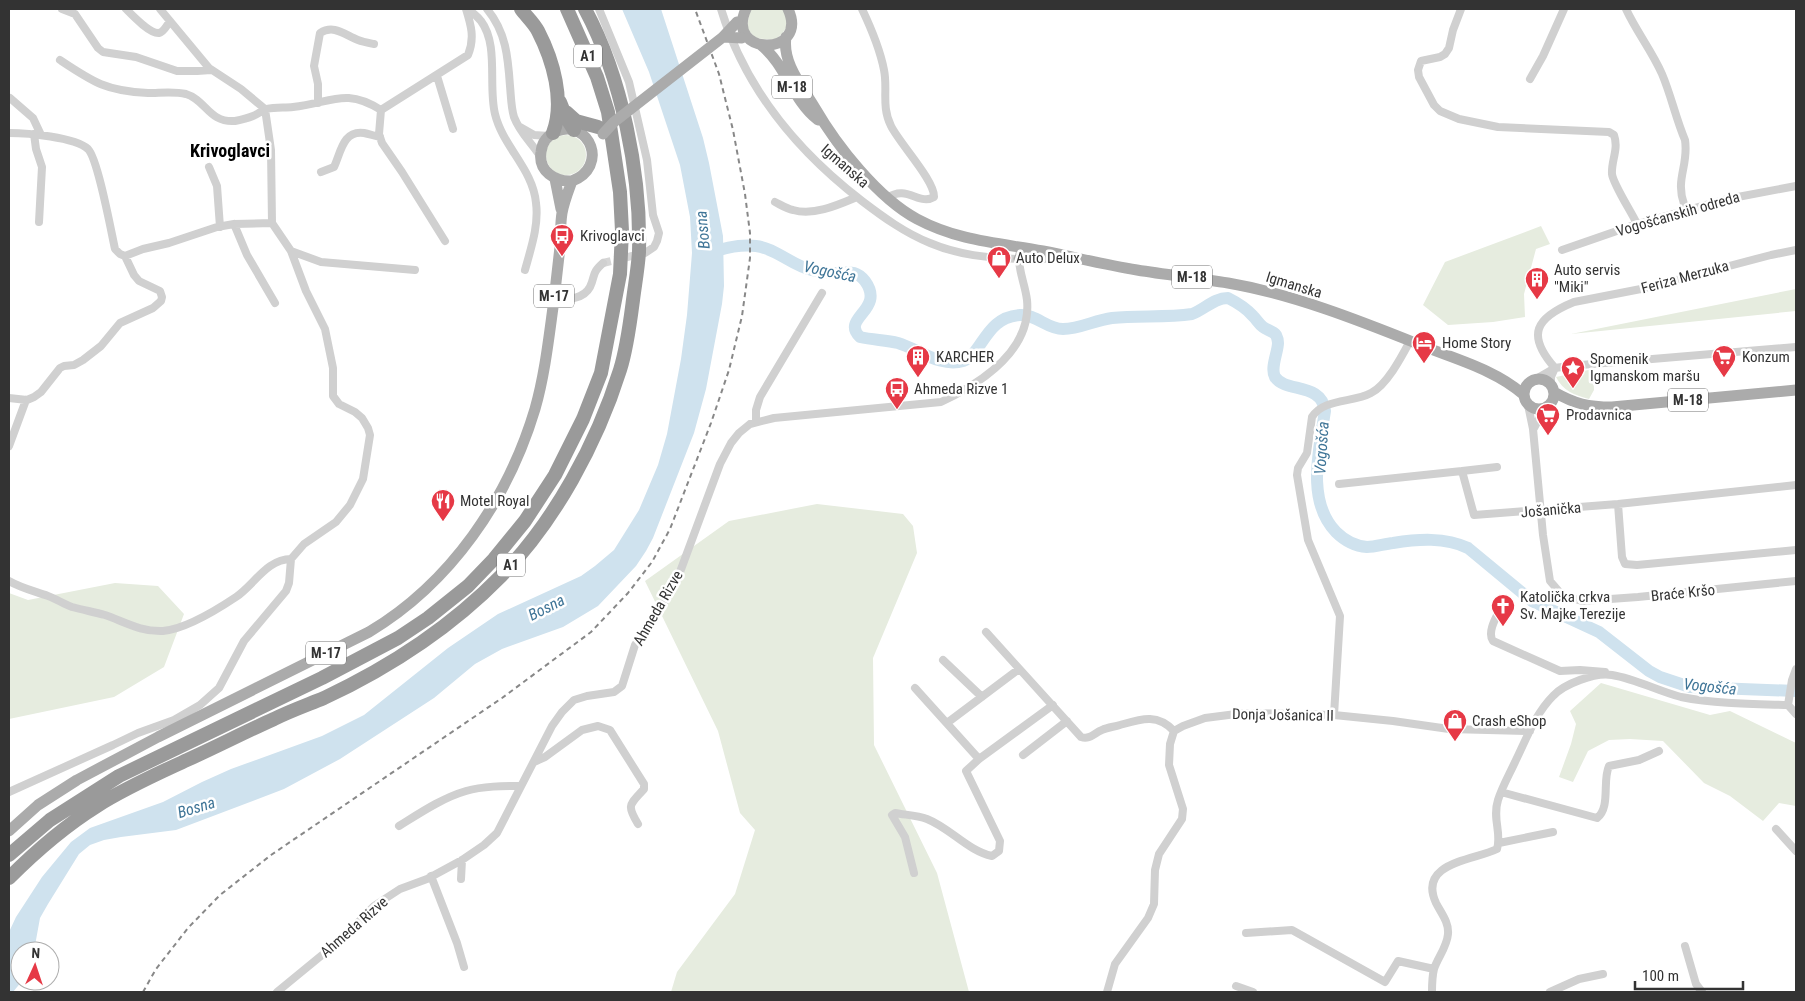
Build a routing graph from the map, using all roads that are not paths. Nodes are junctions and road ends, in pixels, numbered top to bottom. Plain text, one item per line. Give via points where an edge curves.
1 (62, 9) edge
2 (126, 9) edge
3 (160, 9) edge
4 (466, 9) edge
5 (487, 9) edge
6 (521, 9) edge
7 (567, 9) edge
8 (585, 9) edge
9 (599, 9) edge
10 (722, 9) edge
11 (788, 9) edge
12 (862, 9) edge
13 (1462, 9) edge
14 (1564, 9) edge
15 (1626, 9) edge
16 (742, 16) edge
17 (170, 21) junction
18 (722, 37) junction
19 (786, 37) junction
20 (746, 39) junction
21 (374, 44) dead end
22 (761, 45) junction
23 (60, 60) dead end
24 (211, 70) junction
25 (437, 76) junction
26 (1530, 79) dead end
27 (557, 92) junction
28 (10, 98) dead end
29 (318, 102) junction
30 (265, 109) junction
31 (381, 110) junction
32 (563, 110) junction
33 (825, 125) junction
34 (519, 126) junction
35 (453, 129) dead end
36 (601, 129) junction
37 (9, 132) edge
38 (577, 132) junction
39 (551, 134) junction
40 (38, 135) junction
41 (380, 137) junction
42 (592, 152) junction
43 (540, 156) junction
44 (209, 167) dead end
45 (320, 172) dead end
46 (555, 179) junction
47 (572, 181) junction
48 (1796, 186) edge
49 (857, 197) junction
50 (887, 198) junction
51 (775, 202) dead end
52 (1690, 209) junction
53 (562, 214) junction
54 (39, 222) dead end
55 (272, 222) junction
56 (234, 224) junction
57 (1637, 224) junction
58 (220, 227) junction
59 (445, 241) dead end
60 (1562, 250) dead end
61 (1796, 250) edge
62 (291, 251) junction
63 (645, 253) tunnel mouth
64 (1019, 253) junction
65 (125, 256) junction
66 (603, 263) tunnel mouth
67 (415, 270) dead end
68 (525, 270) dead end
69 (822, 293) dead end
70 (554, 299) junction
71 (275, 303) dead end
72 (1410, 341) junction
73 (1796, 347) edge
74 (1555, 368) junction
75 (1505, 380) junction
76 (1534, 380) junction
77 (1552, 389) junction
78 (1796, 390) edge
79 (9, 398) edge
80 (26, 400) junction
81 (1526, 400) junction
82 (1580, 405) junction
83 (1546, 407) junction
84 (756, 422) junction
85 (1533, 430) junction
86 (9, 446) edge
87 (1497, 467) dead end
88 (1462, 471) junction
89 (1339, 484) dead end
90 (1796, 485) edge
91 (1618, 504) junction
92 (1540, 510) junction
93 (1796, 550) edge
94 (291, 559) junction
95 (9, 581) edge
96 (1796, 581) edge
97 (1503, 603) dead end
98 (986, 632) dead end
99 (943, 660) dead end
100 (1019, 669) junction
101 (1796, 669) edge
102 (1609, 674) junction
103 (915, 688) dead end
104 (982, 696) junction
105 (1788, 701) junction
106 (1053, 705) junction
107 (1796, 707) edge
108 (1796, 714) edge
109 (1334, 715) junction
110 (1068, 721) junction
111 (947, 722) junction
112 (1174, 731) junction
113 (1530, 731) junction
114 (155, 733) junction
115 (1659, 751) dead end
116 (1023, 755) dead end
117 (979, 759) junction
118 (534, 762) junction
119 (521, 786) junction
120 (9, 792) edge
121 (1501, 792) junction
122 (638, 824) dead end
123 (399, 826) dead end
124 (1776, 829) dead end
125 (9, 831) edge
126 (1553, 832) dead end
127 (1499, 843) junction
128 (1796, 850) edge
129 (9, 855) edge
130 (462, 860) junction
131 (914, 873) dead end
132 (431, 876) junction
133 (9, 878) edge
134 (461, 879) dead end
135 (1246, 933) dead end
136 (1685, 946) dead end
137 (464, 967) dead end
138 (1434, 969) junction
139 (1603, 974) dead end
140 (1236, 986) dead end
141 (277, 992) edge
142 (1107, 992) edge
143 (1253, 992) edge
144 (1432, 992) edge
145 (1550, 992) edge
146 (1702, 992) edge

1 - 24 street via 75,14 103,52 177,70
2 - 17 street via 151,31 158,33
3 - 17 street
4 - 25 street via 472,28 468,55
4 - 68 street via 482,22 487,34 495,116 508,146 534,189 536,224
5 - 34 street via 505,41 512,107
6 - 27 highway via 537,29 552,64
7 - 129 highway, A1 via 597,77 608,112 620,192 620,274 601,373 583,419 555,475 525,521 468,586 398,638 119,776 50,820
8 - 133 highway, A1 via 606,55 632,150 639,254 621,368 585,455 560,499 528,545 501,576 430,636 324,698 148,778 97,806 60,832
9 - 63 street via 630,82 648,160 653,215 659,233 654,247
10 - 49 street, Igmanska via 736,49 772,112 809,156
11 - 19 main road, M-18 via 792,22
12 - 50 street via 884,70 890,125 935,194 930,199 904,192
13 - 57 street via 1445,54 1419,64 1419,77 1434,105 1458,119 1498,127 1609,132 1614,135 1617,145 1614,180
14 - 26 street
15 - 52 street via 1662,73 1685,140 1687,152 1680,185 1684,204
16 - 18 main road, bridge
16 - 20 main road
17 - 24 street
18 - 20 main road, bridge
18 - 36 main road, bridge
19 - 22 main road via 775,45
19 - 33 main road, M-18 via 789,62
20 - 22 main road, M-18
21 - 29 street via 331,29 320,33 314,66
22 - 33 main road, M-18 via 774,57 809,113
23 - 30 street via 114,90 186,94 210,114 223,120 235,121
24 - 30 street
25 - 31 street
25 - 35 street
27 - 32 highway
27 - 39 highway via 559,113
28 - 40 street via 33,118
29 - 30 street
29 - 31 street via 357,98
30 - 55 street via 271,150
31 - 41 street
32 - 36 highway via 576,121
32 - 38 highway
33 - 50 main road, M-18
34 - 39 street via 534,134
34 - 43 street
36 - 38 main road
36 - 42 main road
37 - 40 street
38 - 39 main road via 560,130
38 - 42 main road via 590,144
39 - 43 main road via 541,148
40 - 54 street via 36,149 42,167
40 - 65 street via 83,145 89,150 94,158 115,249
41 - 45 street via 364,133 351,135 346,138 334,166
41 - 59 street
42 - 47 main road via 590,167 580,178
43 - 46 main road, M-17 via 544,169
44 - 58 street via 216,186
46 - 47 main road
46 - 53 main road, M-17
47 - 53 main road, M-17
48 - 52 street, Vogošćanskih odreda
49 - 51 street via 812,212 792,210
49 - 64 street, Igmanska via 899,227 958,253 979,256
50 - 64 main road, M-18 via 918,220 950,234
52 - 57 street, Vogošćanskih odreda
53 - 70 main road, M-17
55 - 56 street
55 - 62 street
56 - 58 street
56 - 71 street via 247,255
57 - 60 street, Vogošćanskih odreda
58 - 65 street
61 - 74 street, Feriza Merzuka via 1564,306 1543,321 1538,332 1541,351
62 - 67 street via 321,262
62 - 94 street via 325,329 333,368 333,396 339,404 362,418 368,428 370,442 363,479 350,505 336,522 304,544
64 - 72 main road, Igmanska / M-18 via 1065,256 1261,290
64 - 84 street, Ahmeda Rizve via 1027,298 1025,321 1015,346 1001,362 964,391 941,402 806,414
65 - 80 street via 139,281 160,291 160,301 153,308 120,323 101,346 74,365 60,368 41,392
66 - 70 street via 584,294
69 - 84 street via 760,397
70 - 114 main road, M-17 via 542,377 525,438 504,487 451,564 413,602 376,627
72 - 75 main road, Igmanska / M-18
72 - 109 street via 1395,369 1373,393 1318,410 1312,417 1307,453 1298,468 1308,540 1340,616
73 - 74 street
74 - 76 street
74 - 77 street via 1551,377
75 - 76 main road, Igmanska / M-18
75 - 81 main road, Igmanska / M-18
76 - 77 main road, M-18 via 1545,380
76 - 81 main road via 1526,387
77 - 82 main road, M-18
77 - 83 main road via 1551,402
78 - 82 main road, M-18 via 1625,406
79 - 80 street
80 - 86 street
81 - 83 main road, M-18 via 1536,409
81 - 85 street, Braće Kršo
82 - 83 main road, M-18
83 - 85 street
84 - 118 street, Ahmeda Rizve via 739,433 720,464 680,572 672,590 635,645 622,686 614,692 574,700 552,726
85 - 92 street, Braće Kršo
87 - 88 street
88 - 89 street
88 - 92 street, Jošanička via 1474,515
90 - 91 street, Jošanička
91 - 92 street, Jošanička
91 - 93 street via 1625,564
92 - 96 street, Braće Kršo via 1550,581 1563,596 1582,602
94 - 95 street via 273,564 236,597 217,608 182,626 165,630 138,629 26,590
94 - 114 street via 286,592 241,646 219,688 206,701
97 - 102 street via 1491,631 1494,641 1560,671
98 - 100 street
99 - 104 street
100 - 104 street
100 - 106 street
101 - 105 street
102 - 105 street via 1681,697 1712,702
102 - 113 street via 1589,677 1559,691
103 - 111 street
104 - 111 street
105 - 107 street
105 - 108 street
106 - 110 street
106 - 117 street
109 - 112 street, Donja Jošanica II via 1218,715 1194,721
109 - 113 street, Donja Jošanica II via 1449,729
110 - 112 street via 1085,738 1104,729 1146,718 1153,718
110 - 116 street
111 - 117 street
112 - 142 street via 1169,765 1183,809 1182,819 1159,854 1154,904 1148,918 1115,964
113 - 121 street
114 - 120 street
114 - 125 main road, M-17 via 56,792
115 - 121 street via 1639,760 1609,766 1604,809 1597,818
117 - 131 street via 966,771 1000,841 1000,851 992,856 983,854 926,819 895,813 892,815 905,837
118 - 119 street, Ahmeda Rizve
118 - 122 street via 582,730 598,726 610,730 644,784 644,789 631,804 631,812
119 - 123 street via 466,791
119 - 130 street, Ahmeda Rizve via 497,833
121 - 127 street via 1495,812
124 - 128 street
126 - 127 street
127 - 138 street via 1497,849 1458,861 1436,877 1433,893 1448,930 1448,938
130 - 132 street, Ahmeda Rizve
130 - 134 street
132 - 137 street
132 - 141 street, Ahmeda Rizve via 400,889 374,906 344,938
135 - 138 street via 1292,930 1385,982 1398,961
136 - 146 street via 1696,984
138 - 144 street
139 - 145 street via 1579,979
140 - 143 street

